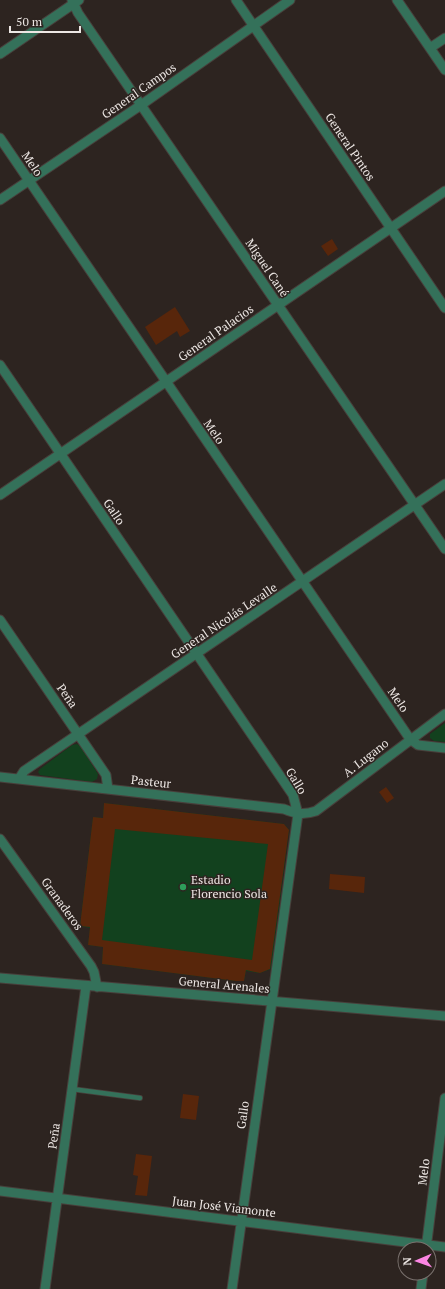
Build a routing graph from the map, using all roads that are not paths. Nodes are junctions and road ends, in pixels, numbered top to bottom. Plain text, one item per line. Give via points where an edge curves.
1 (236, 0) edge
2 (290, 0) edge
3 (397, 0) edge
4 (75, 1) edge
5 (253, 26) junction
6 (445, 38) edge
7 (430, 48) junction
8 (0, 54) edge
9 (445, 70) edge
10 (141, 105) junction
11 (0, 138) edge
12 (29, 181) junction
13 (445, 191) edge
14 (0, 200) edge
15 (390, 228) junction
16 (278, 305) junction
17 (445, 308) edge
18 (0, 365) edge
19 (166, 383) junction
20 (60, 454) junction
21 (445, 484) edge
22 (0, 495) edge
23 (414, 504) junction
24 (445, 549) edge
25 (303, 582) junction
26 (0, 620) edge
27 (197, 654) junction
28 (445, 714) edge
29 (79, 734) junction
30 (410, 739) junction
31 (445, 748) edge
32 (0, 777) edge
33 (19, 779) junction
34 (108, 789) junction
35 (298, 814) junction
36 (0, 839) edge
37 (0, 978) edge
38 (86, 986) junction
39 (97, 986) junction
40 (271, 1002) junction
41 (445, 1016) edge
42 (72, 1089) junction
43 (140, 1098) dead end
44 (445, 1098) edge
45 (0, 1191) edge
46 (57, 1199) junction
47 (241, 1221) junction
48 (427, 1241) edge
49 (397, 1242) edge
50 (46, 1289) edge
51 (232, 1289) edge

1 - 5 street, General Pintos
2 - 5 street, General Campos
3 - 7 street
4 - 8 street
4 - 10 street, Miguel Cané via 78,14
5 - 10 street, General Campos
5 - 15 street, General Pintos
6 - 7 street
7 - 9 street
10 - 12 street, General Campos
10 - 16 street, Miguel Cané
11 - 12 street, Melo
12 - 14 street, General Campos
12 - 19 street, Melo
13 - 15 street, General Palacios
15 - 16 street, General Palacios
15 - 17 street, General Pintos
16 - 19 street, General Palacios
16 - 23 street, Miguel Cané
18 - 20 street, Gallo
19 - 20 street, General Palacios
19 - 25 street, Melo
20 - 22 street, General Palacios
20 - 27 street, Gallo
21 - 23 street, General Nicolás Levalle
23 - 24 street, Miguel Cané
23 - 25 street, General Nicolás Levalle
25 - 27 street, General Nicolás Levalle
25 - 30 street, Melo
26 - 29 street, Peña
27 - 29 street, General Nicolás Levalle
27 - 35 street, Gallo via 293,795
28 - 30 street, A. Lugano
29 - 33 street, General Nicolás Levalle via 24,771
29 - 34 street, Peña via 106,775
30 - 31 street via 418,745
30 - 35 street, A. Lugano via 316,812
32 - 33 street, Pasteur
33 - 34 street, Pasteur
34 - 35 street, Pasteur via 284,809
35 - 40 street, Gallo
36 - 39 street, Granaderos via 91,966
37 - 38 street, General Arenales
38 - 39 street, General Arenales
38 - 42 street, Peña
39 - 40 street, General Arenales
40 - 41 street, General Arenales
40 - 47 street, Gallo
42 - 43 lane
42 - 46 street, Peña
44 - 48 street, Melo
45 - 46 street, Juan José Viamonte
46 - 47 street, Juan José Viamonte
46 - 50 street, Peña
47 - 49 street, Juan José Viamonte
47 - 51 street, Gallo

